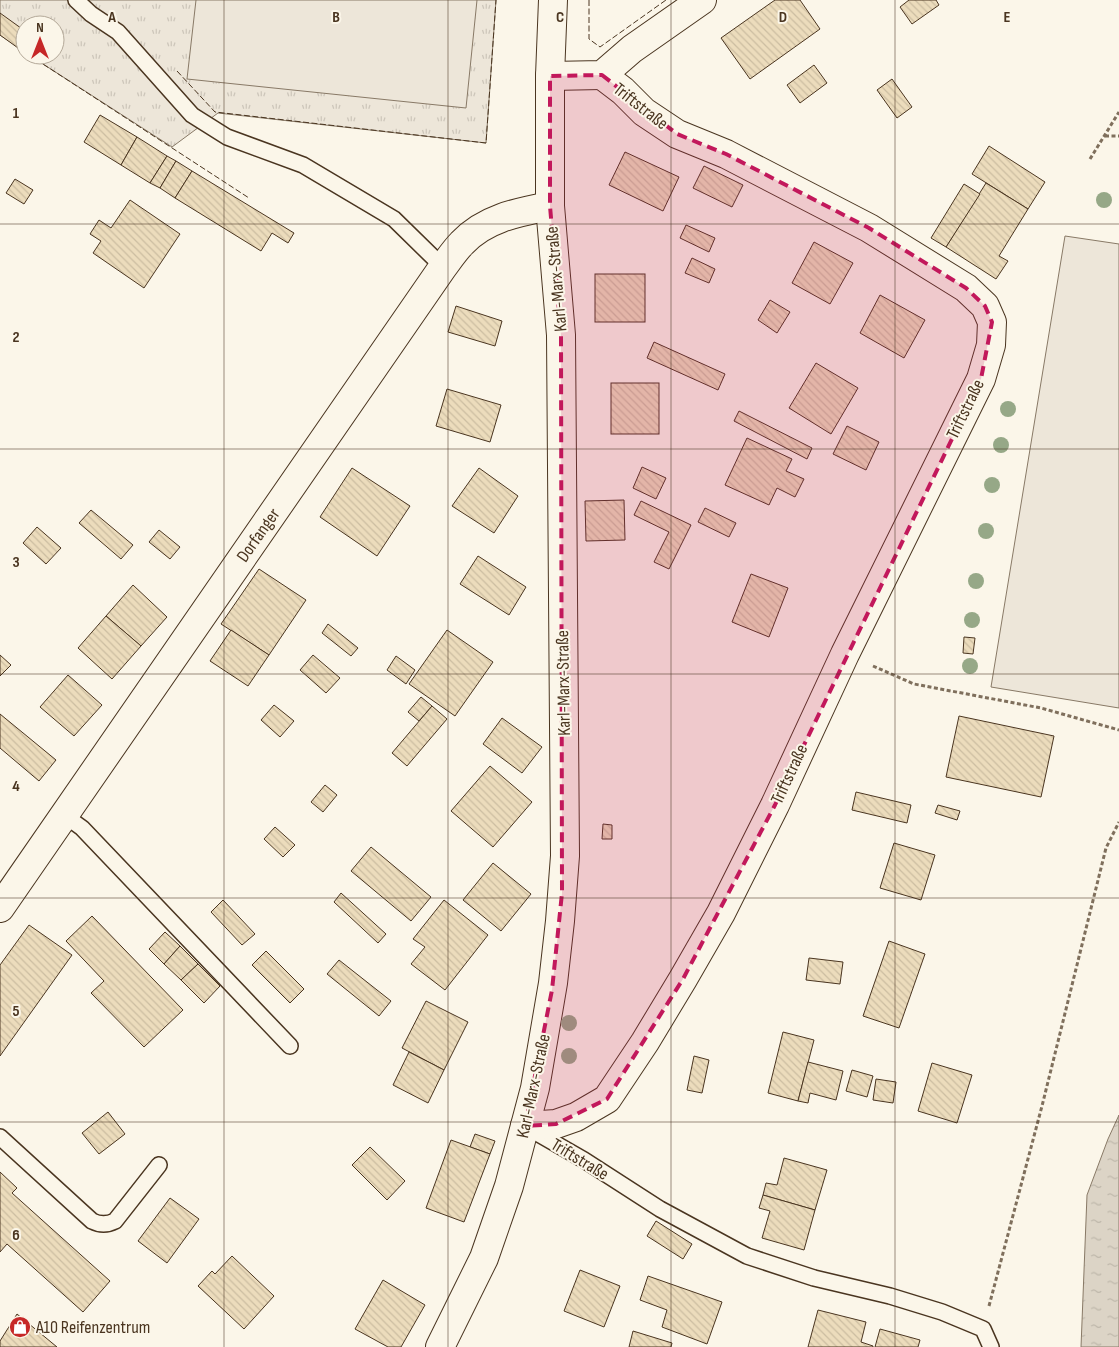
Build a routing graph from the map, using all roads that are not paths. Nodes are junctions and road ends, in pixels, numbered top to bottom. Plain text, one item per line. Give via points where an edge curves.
1 (76, 0) edge
2 (553, 0) edge
3 (702, 0) edge
4 (602, 75) junction
5 (550, 76) junction
6 (550, 206) junction
7 (443, 267) junction
8 (64, 815) junction
9 (0, 908) edge
10 (290, 1046) dead end
11 (525, 1126) junction
12 (0, 1137) edge
13 (159, 1166) dead end
14 (440, 1347) edge
15 (991, 1347) edge

1 - 7 lane via 118,32 192,115 227,137 303,165 394,219
2 - 5 street, Karl-Marx-Straße
3 - 4 street via 632,49
4 - 5 street
4 - 11 street, Triftstraße via 644,112 677,134 726,154 869,228 966,288 985,306 992,322 991,345 981,379 845,654 775,805 721,913 683,979 607,1099 576,1117 556,1124
5 - 6 street, Karl-Marx-Straße
6 - 7 street, Dorfanger via 522,211 481,227 462,242
6 - 11 street, Karl-Marx-Straße via 561,335 565,856 553,983 535,1088
7 - 8 street, Dorfanger
8 - 9 street, Dorfanger
8 - 10 lane via 82,828
11 - 14 street, Karl-Marx-Straße via 509,1186 484,1258
11 - 15 lane, Triftstraße via 660,1209 747,1256 814,1278 942,1312 983,1329
12 - 13 lane via 98,1224 115,1221

